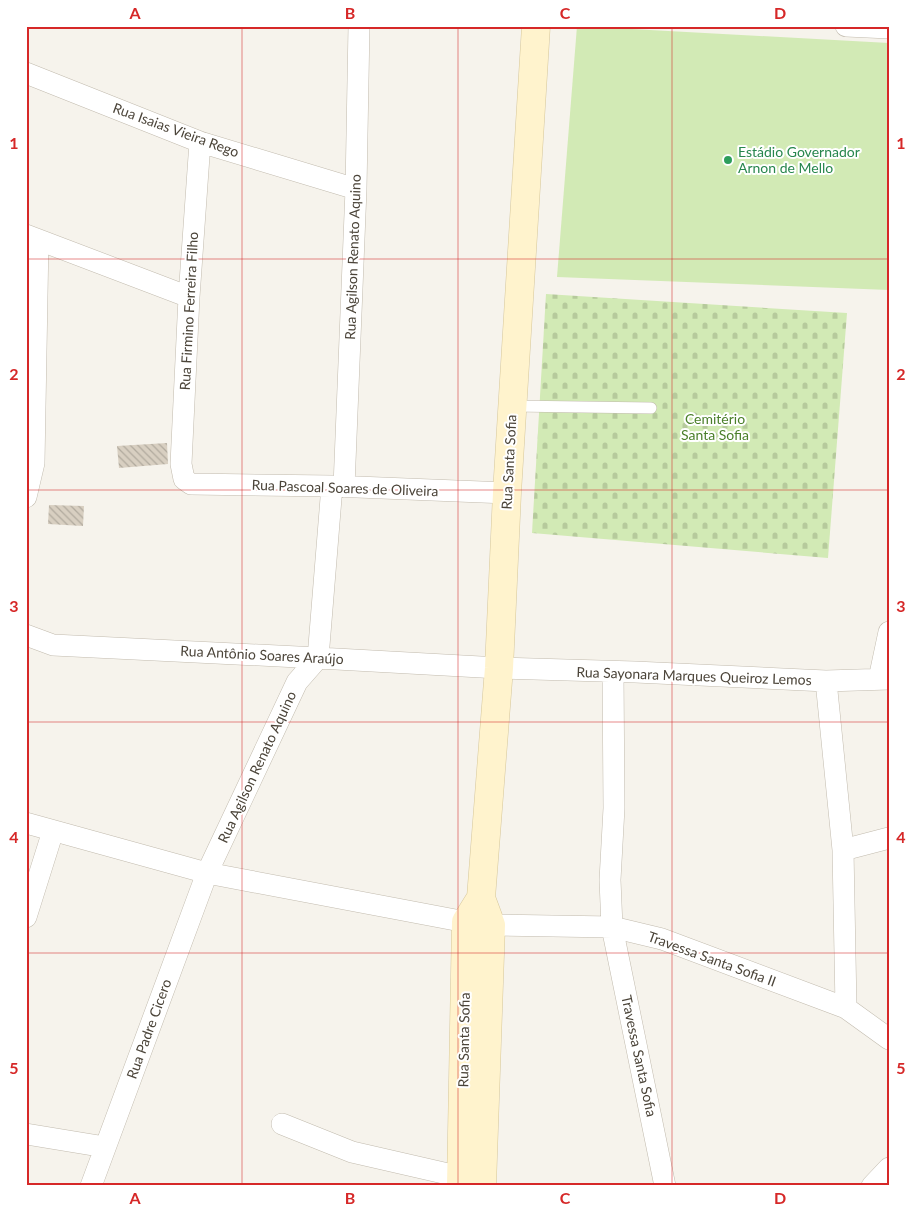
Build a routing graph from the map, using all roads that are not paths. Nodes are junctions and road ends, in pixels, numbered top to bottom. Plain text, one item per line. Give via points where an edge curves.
1 (359, 26) edge
2 (536, 26) edge
3 (846, 26) edge
4 (889, 28) edge
5 (26, 73) edge
6 (200, 142) junction
7 (356, 189) junction
8 (32, 237) edge
9 (189, 297) junction
10 (512, 406) junction
11 (651, 408) dead end
12 (30, 463) edge
13 (184, 479) joint
14 (338, 486) junction
15 (507, 493) junction
16 (26, 497) edge
17 (889, 632) edge
18 (26, 636) edge
19 (318, 658) junction
20 (499, 668) junction
21 (614, 672) junction
22 (884, 679) edge
23 (826, 682) junction
24 (26, 823) edge
25 (53, 831) junction
26 (889, 838) edge
27 (843, 850) junction
28 (207, 873) junction
29 (26, 917) edge
30 (478, 924) junction
31 (612, 927) junction
32 (846, 1008) junction
33 (889, 1039) edge
34 (282, 1124) dead end
35 (26, 1134) edge
36 (105, 1146) junction
37 (889, 1168) edge
38 (472, 1182) edge
39 (91, 1186) edge
40 (665, 1186) edge
41 (872, 1186) edge

1 - 7 street, Rua Agilson Renato Aquino
2 - 10 street, Rua Santa Sofia
3 - 4 street
5 - 6 street, Rua Isaias Vieira Rego
6 - 7 street, Rua Isaias Vieira Rego
6 - 9 street, Rua Firmino Ferreira Filho
7 - 14 street, Rua Agilson Renato Aquino
8 - 9 street
8 - 12 street
9 - 13 street, Rua Firmino Ferreira Filho via 181,464
10 - 11 lane
10 - 15 street, Rua Santa Sofia
12 - 16 street
13 - 14 street, Rua Pascoal Soares de Oliveira via 191,484
14 - 15 street, Rua Pascoal Soares de Oliveira
14 - 19 street, Rua Agilson Renato Aquino
15 - 20 street, Rua Santa Sofia
17 - 22 street
18 - 19 street, Rua Antônio Soares Araújo via 53,645
19 - 20 street, Rua Antônio Soares Araújo
19 - 28 street, Rua Agilson Renato Aquino via 297,682
20 - 21 street, Rua Sayonara Marques Queiroz Lemos
20 - 30 street, Rua Santa Sofia
21 - 23 street, Rua Sayonara Marques Queiroz Lemos
21 - 31 street, Travessa Santa Sofia
22 - 23 street, Rua Sayonara Marques Queiroz Lemos
23 - 27 street
24 - 25 street, Travessa Santa Sofia II
25 - 28 street, Travessa Santa Sofia II
25 - 29 street
26 - 27 street
27 - 32 street
28 - 30 street, Travessa Santa Sofia II
28 - 36 street, Rua Padre Cicero
30 - 31 street, Travessa Santa Sofia II
30 - 38 street, Rua Santa Sofia
31 - 32 street, Travessa Santa Sofia II via 662,938
31 - 40 street, Travessa Santa Sofia
32 - 33 street, Travessa Santa Sofia II
34 - 38 street via 352,1152
35 - 36 street
36 - 39 street, Rua Padre Cicero
37 - 41 street

